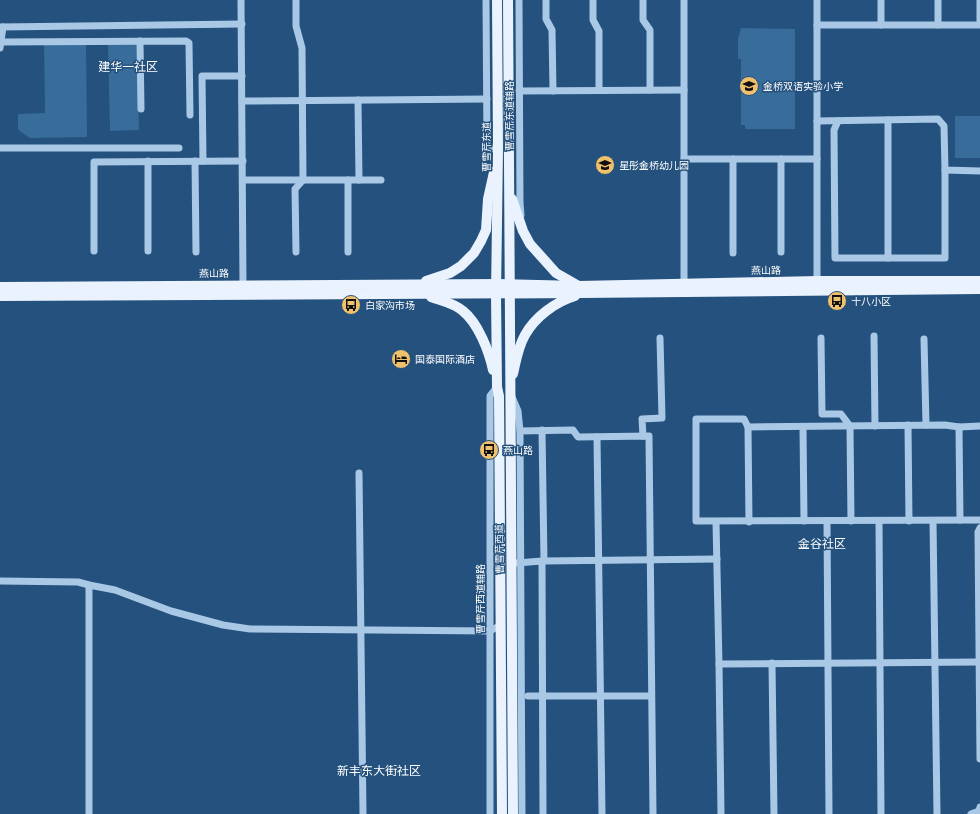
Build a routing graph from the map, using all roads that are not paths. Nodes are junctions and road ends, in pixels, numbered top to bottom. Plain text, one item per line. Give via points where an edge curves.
1 (242, 0) edge
2 (296, 0) edge
3 (486, 0) edge
4 (497, 0) edge
5 (508, 0) edge
6 (518, 0) edge
7 (546, 0) edge
8 (593, 0) edge
9 (643, 0) edge
10 (684, 0) edge
11 (817, 0) edge
12 (881, 0) edge
13 (938, 0) edge
14 (980, 0) edge
15 (242, 24) junction
16 (817, 25) junction
17 (881, 25) junction
18 (938, 25) junction
19 (2, 27) edge
20 (140, 41) junction
21 (1, 45) edge
22 (242, 76) junction
23 (600, 90) junction
24 (650, 90) junction
25 (684, 90) junction
26 (519, 91) junction
27 (553, 91) junction
28 (487, 98) junction
29 (358, 100) junction
30 (242, 101) junction
31 (303, 101) junction
32 (141, 109) dead end
33 (190, 115) dead end
34 (888, 120) junction
35 (817, 121) junction
36 (838, 121) junction
37 (0, 147) edge
38 (179, 148) dead end
39 (498, 150) junction
40 (733, 159) junction
41 (781, 159) junction
42 (817, 159) junction
43 (684, 160) junction
44 (148, 161) junction
45 (195, 161) junction
46 (203, 161) junction
47 (243, 161) junction
48 (945, 170) junction
49 (980, 171) edge
50 (243, 180) junction
51 (303, 180) junction
52 (348, 180) junction
53 (359, 180) junction
54 (381, 180) dead end
55 (509, 190) junction
56 (523, 231) junction
57 (94, 251) dead end
58 (148, 251) dead end
59 (196, 252) dead end
60 (296, 252) dead end
61 (348, 252) dead end
62 (781, 252) dead end
63 (733, 253) dead end
64 (888, 258) junction
65 (817, 281) junction
66 (980, 281) edge
67 (243, 284) junction
68 (684, 284) junction
69 (413, 285) junction
70 (0, 286) edge
71 (510, 288) junction
72 (497, 289) junction
73 (580, 289) junction
74 (980, 289) edge
75 (420, 294) junction
76 (0, 296) edge
77 (874, 336) dead end
78 (660, 338) dead end
79 (821, 338) dead end
80 (924, 339) dead end
81 (497, 387) junction
82 (509, 390) junction
83 (908, 425) junction
84 (926, 425) junction
85 (850, 426) junction
86 (875, 426) junction
87 (980, 426) edge
88 (748, 427) junction
89 (803, 427) junction
90 (959, 427) junction
91 (542, 430) junction
92 (520, 431) junction
93 (642, 436) junction
94 (597, 437) junction
95 (359, 474) dead end
96 (960, 520) junction
97 (980, 520) edge
98 (804, 521) junction
99 (827, 521) junction
100 (851, 521) junction
101 (879, 521) junction
102 (909, 521) junction
103 (933, 521) junction
104 (716, 522) junction
105 (748, 522) junction
106 (980, 528) edge
107 (717, 559) junction
108 (599, 560) junction
109 (650, 560) junction
110 (543, 561) junction
111 (516, 564) junction
112 (0, 582) edge
113 (90, 585) junction
114 (501, 625) junction
115 (361, 630) junction
116 (490, 631) junction
117 (880, 662) junction
118 (935, 662) junction
119 (978, 662) junction
120 (828, 663) junction
121 (719, 664) junction
122 (772, 664) junction
123 (528, 696) dead end
124 (542, 696) junction
125 (600, 696) junction
126 (651, 696) junction
127 (980, 759) edge
128 (980, 807) edge
129 (89, 814) edge
130 (363, 814) edge
131 (490, 814) edge
132 (502, 814) edge
133 (512, 814) edge
134 (522, 814) edge
135 (543, 814) edge
136 (602, 814) edge
137 (653, 814) edge
138 (721, 814) edge
139 (774, 814) edge
140 (829, 814) edge
141 (881, 814) edge
142 (937, 814) edge
143 (971, 814) edge

1 - 15 street
2 - 31 street via 296,26 302,48
3 - 28 street
4 - 39 main road, 曹雪芹东道
5 - 55 main road
6 - 26 street, 曹雪芹东道辅路
7 - 27 street via 546,19 552,30
8 - 23 street via 594,20 599,31
9 - 24 street via 643,20 650,30
10 - 25 street
11 - 16 street
12 - 17 street
13 - 18 street
14 - 18 street via 980,25
15 - 19 street
15 - 22 street
16 - 17 street
16 - 35 street
17 - 18 street
19 - 21 street
20 - 21 street
20 - 32 street
20 - 33 street via 186,40 189,43
22 - 30 street
22 - 46 street via 202,76
23 - 24 street
23 - 27 street
24 - 25 street
25 - 43 street
26 - 27 street
26 - 56 street, 曹雪芹东道辅路 via 520,203
28 - 29 street
28 - 39 street via 487,147
29 - 31 street
29 - 53 street
30 - 31 street
30 - 47 street
31 - 51 street
34 - 36 street
34 - 48 street via 938,119 944,126
34 - 64 street
35 - 36 street
35 - 42 street
36 - 64 street via 834,130 835,258
37 - 38 street
39 - 69 main road via 488,200 486,230 474,253 450,273
39 - 72 main road, 曹雪芹东道
40 - 41 street
40 - 43 street
40 - 63 street
41 - 42 street
41 - 62 street
42 - 65 street
43 - 68 street
44 - 45 street
44 - 57 street via 94,162
44 - 58 street
45 - 46 street
45 - 59 street
46 - 47 street
47 - 50 street
48 - 49 street
48 - 64 street via 945,258
50 - 51 street
50 - 67 street
51 - 52 street
51 - 60 street via 295,189
52 - 53 street
52 - 61 street
53 - 54 street
55 - 56 main road
55 - 71 main road
56 - 73 main road via 530,244 556,273
65 - 66 main road, 燕山路
65 - 68 main road, 燕山路
67 - 69 main road, 燕山路
67 - 70 main road, 燕山路
68 - 73 main road, 燕山路
69 - 72 main road, 燕山路
71 - 72 main road, 燕山路
71 - 73 main road, 燕山路
71 - 82 main road, 曹雪芹西道
72 - 75 main road, 燕山路
72 - 81 main road, 曹雪芹西道
73 - 74 main road, 燕山路
73 - 82 main road via 547,310 525,335
75 - 76 main road, 燕山路
75 - 81 main road via 448,302 463,311 474,324 491,360
77 - 86 street
78 - 93 street via 662,418 642,419
79 - 85 street via 822,414 841,414
80 - 84 street
81 - 114 main road, 曹雪芹西道
81 - 116 street, 曹雪芹西道辅路 via 490,396
82 - 92 street via 518,411
82 - 111 main road, 曹雪芹西道
83 - 84 street
83 - 86 street
83 - 102 street
84 - 90 street
85 - 86 street
85 - 89 street
85 - 100 street
87 - 90 street
88 - 89 street
88 - 104 street via 744,419 696,419 696,521
88 - 105 street
89 - 98 street
90 - 96 street
91 - 92 street
91 - 94 street via 573,430 578,437
91 - 110 street
92 - 111 street
93 - 94 street
93 - 109 street via 649,436
94 - 108 street
95 - 115 street
96 - 97 street
96 - 103 street
98 - 99 street
98 - 105 street
99 - 100 street
99 - 120 street
100 - 101 street
101 - 102 street
101 - 117 street
102 - 103 street
103 - 118 street
104 - 105 street
104 - 107 street
106 - 119 street
107 - 109 street
107 - 121 street
108 - 109 street
108 - 110 street
108 - 125 street
109 - 126 street
110 - 111 street
110 - 124 street
111 - 133 main road, 曹雪芹西道
111 - 134 street
112 - 113 street via 78,582
113 - 115 street via 115,590 171,611 223,625 250,629
113 - 129 street
114 - 116 street
114 - 132 main road, 曹雪芹西道
115 - 116 street
115 - 130 street
116 - 131 street, 曹雪芹西道辅路
117 - 118 street
117 - 120 street
117 - 141 street
118 - 119 street
118 - 142 street
119 - 127 street
120 - 122 street
120 - 140 street
121 - 122 street
121 - 138 street
122 - 139 street
123 - 124 street
124 - 125 street
124 - 135 street
125 - 126 street
125 - 136 street
126 - 137 street
128 - 143 street via 979,811

